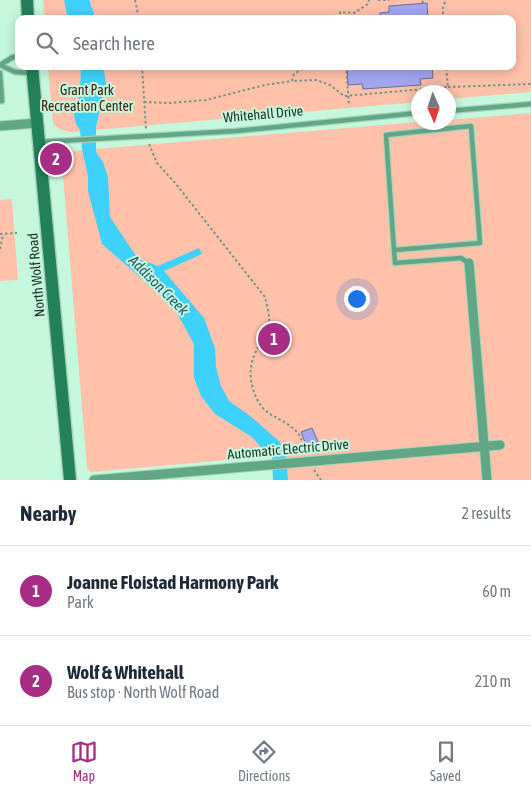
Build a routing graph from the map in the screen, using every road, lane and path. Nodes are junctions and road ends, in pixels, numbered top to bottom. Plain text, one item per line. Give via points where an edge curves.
1 (27, 0) edge
2 (135, 0) edge
3 (369, 0) edge
4 (378, 0) edge
5 (389, 0) edge
6 (446, 0) edge
7 (28, 15) edge
8 (138, 15) edge
9 (340, 15) edge
10 (443, 15) edge
11 (15, 57) edge
12 (0, 65) edge
13 (32, 70) edge
14 (142, 70) edge
15 (300, 70) edge
16 (346, 70) edge
17 (446, 70) edge
18 (0, 73) edge
19 (292, 81) junction
20 (531, 84) edge
21 (448, 85) edge
22 (456, 86) edge
23 (411, 89) edge
24 (348, 95) junction
25 (0, 101) edge
26 (144, 102) junction
27 (531, 104) edge
28 (349, 106) dead end
29 (456, 110) edge
30 (411, 114) edge
31 (37, 123) junction
32 (0, 126) edge
33 (146, 127) dead end
34 (38, 142) junction
35 (149, 143) dead end
36 (16, 233) dead end
37 (1, 235) edge
38 (0, 249) edge
39 (394, 250) junction
40 (469, 263) joint
41 (500, 445) dead end
42 (484, 446) junction
43 (309, 461) junction
44 (70, 480) edge
45 (94, 480) edge
46 (321, 480) edge
47 (487, 480) edge

1 - 7 main road
2 - 8 path
3 - 9 path via 354,13 340,12
4 - 5 path
6 - 10 path
11 - 12 lane
12 - 13 lane via 15,72
13 - 31 main road, North Wolf Road
14 - 26 path
15 - 19 path via 294,74
16 - 24 path
17 - 21 path
18 - 25 lane
19 - 24 path via 316,80 330,85 344,96
19 - 26 path via 206,100
20 - 22 path
23 - 24 path
24 - 28 path
26 - 33 path
27 - 29 lane
30 - 34 lane, Whitehall Drive via 236,131
31 - 32 street
31 - 34 main road, North Wolf Road
34 - 44 main road, North Wolf Road
35 - 43 path via 156,163 265,297 269,326 253,356 250,373 253,389 258,402 270,415 296,431
36 - 37 path
37 - 38 path
39 - 39 lane via 386,135 471,126 480,243
39 - 40 lane via 395,263 461,258
40 - 42 street
41 - 42 street, Automatic Electric Drive
42 - 43 street, Automatic Electric Drive
42 - 47 street
43 - 45 street, Automatic Electric Drive
43 - 46 path

